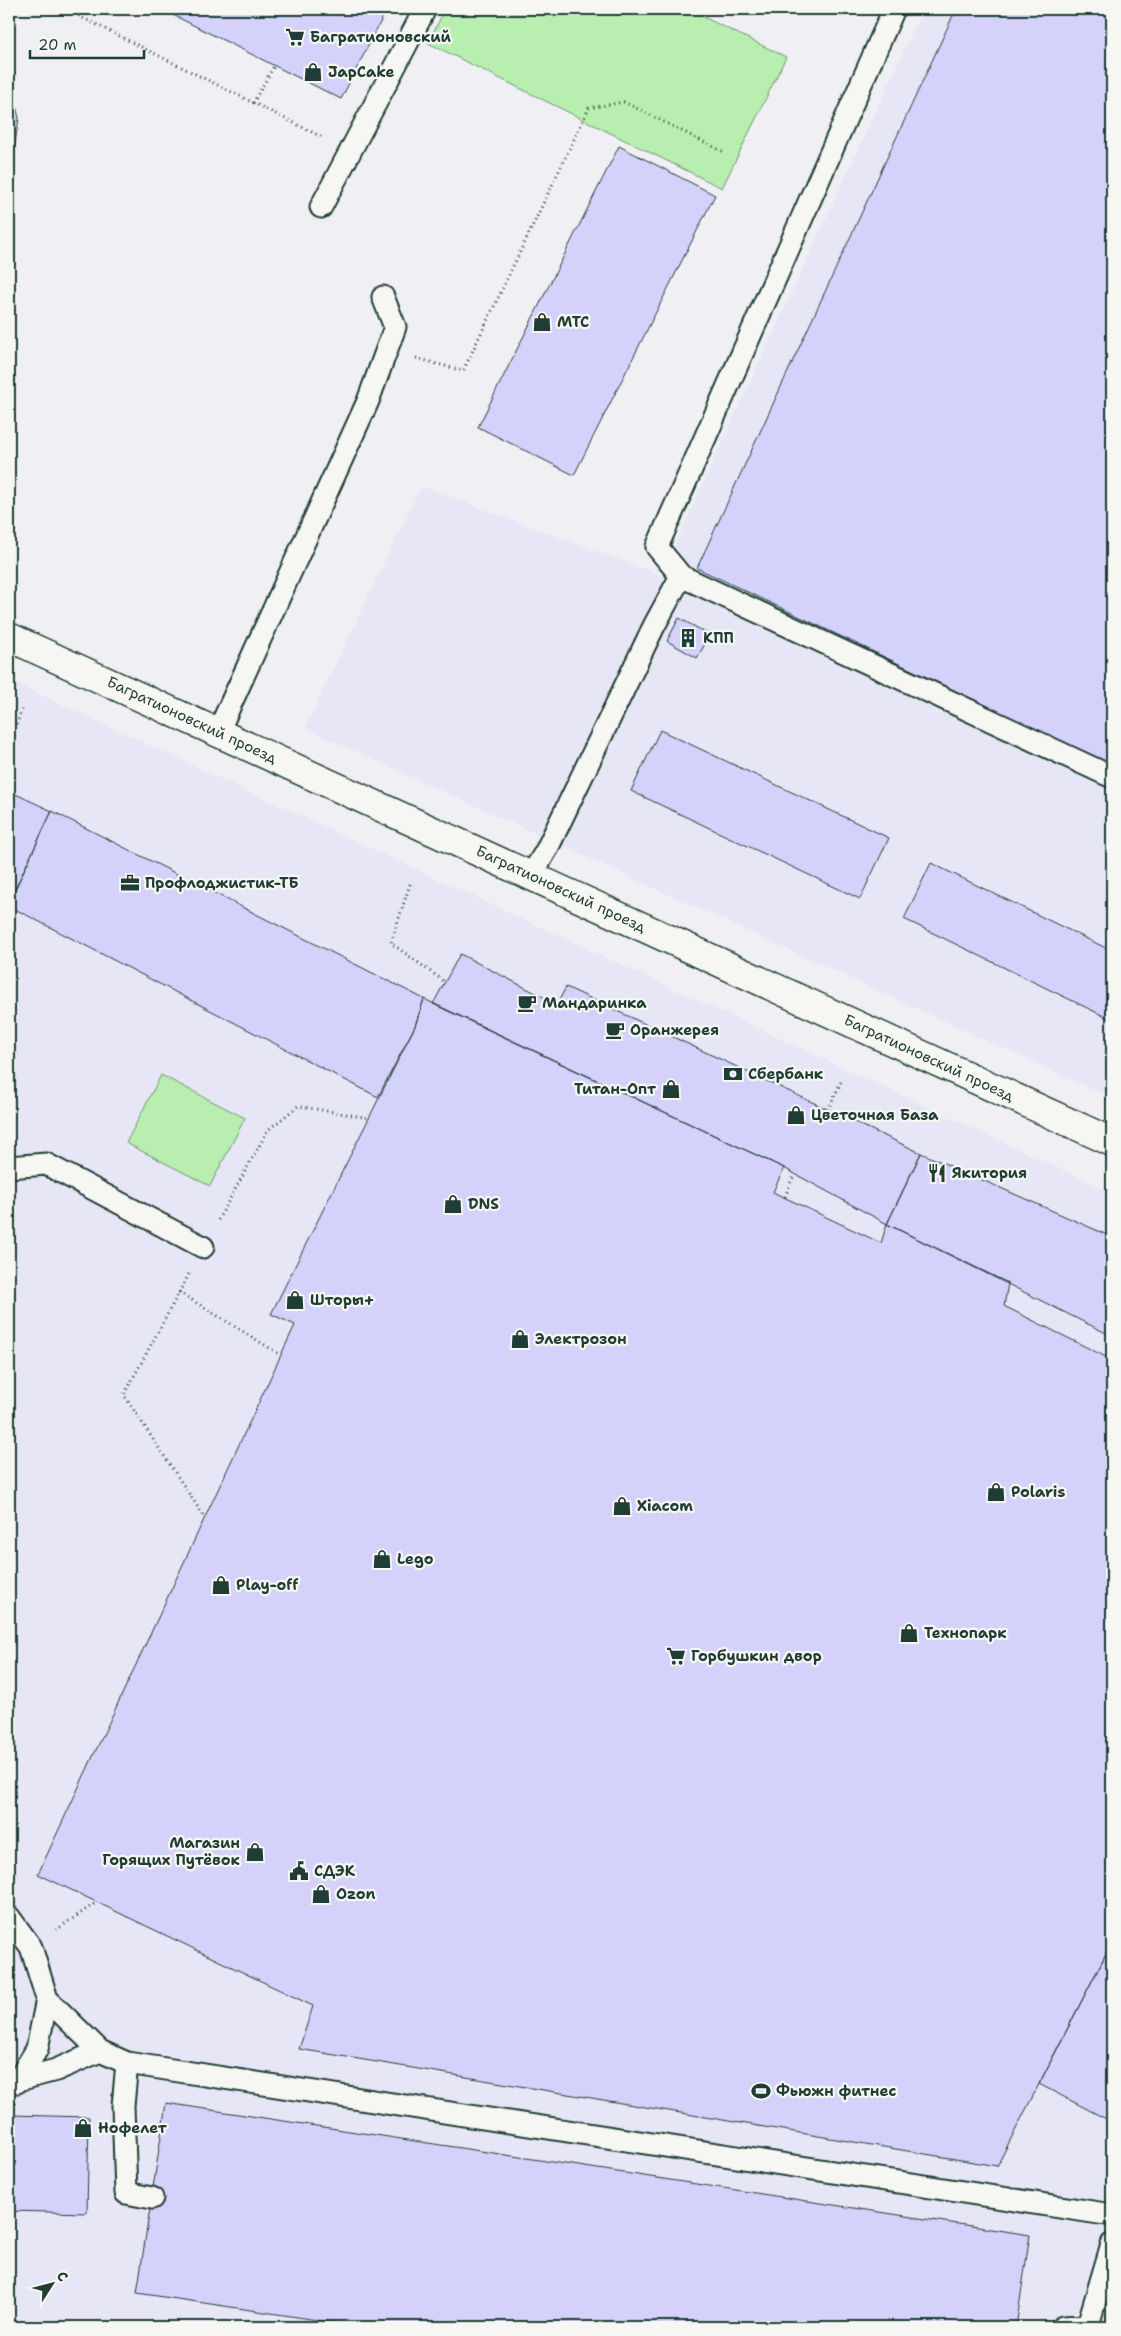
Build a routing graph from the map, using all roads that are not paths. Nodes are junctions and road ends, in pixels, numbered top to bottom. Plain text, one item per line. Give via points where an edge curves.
1 (425, 9) edge
2 (894, 9) edge
3 (321, 207) dead end
4 (383, 297) dead end
5 (681, 576) junction
6 (9, 637) edge
7 (218, 732) junction
8 (1112, 777) edge
9 (531, 876) junction
10 (1112, 1142) edge
11 (9, 1167) edge
12 (203, 1248) road end
13 (9, 1917) edge
14 (46, 2000) junction
15 (100, 2051) junction
16 (127, 2063) junction
17 (13, 2082) edge
18 (152, 2198) dead end
19 (1112, 2215) edge
20 (1112, 2244) edge
21 (1064, 2327) edge

1 - 3 lane
2 - 5 lane via 657,547
4 - 7 lane via 395,327 387,349 354,434
5 - 8 lane
5 - 9 lane
6 - 7 street, Багратионовский проезд
7 - 9 street, Багратионовский проезд
9 - 10 street, Багратионовский проезд
11 - 12 lane via 46,1164
13 - 14 lane via 31,1948
14 - 15 lane
14 - 17 lane via 37,2048
15 - 16 lane
15 - 17 lane via 56,2070
16 - 18 lane via 123,2106 126,2193
16 - 19 lane
20 - 21 lane via 1088,2325

